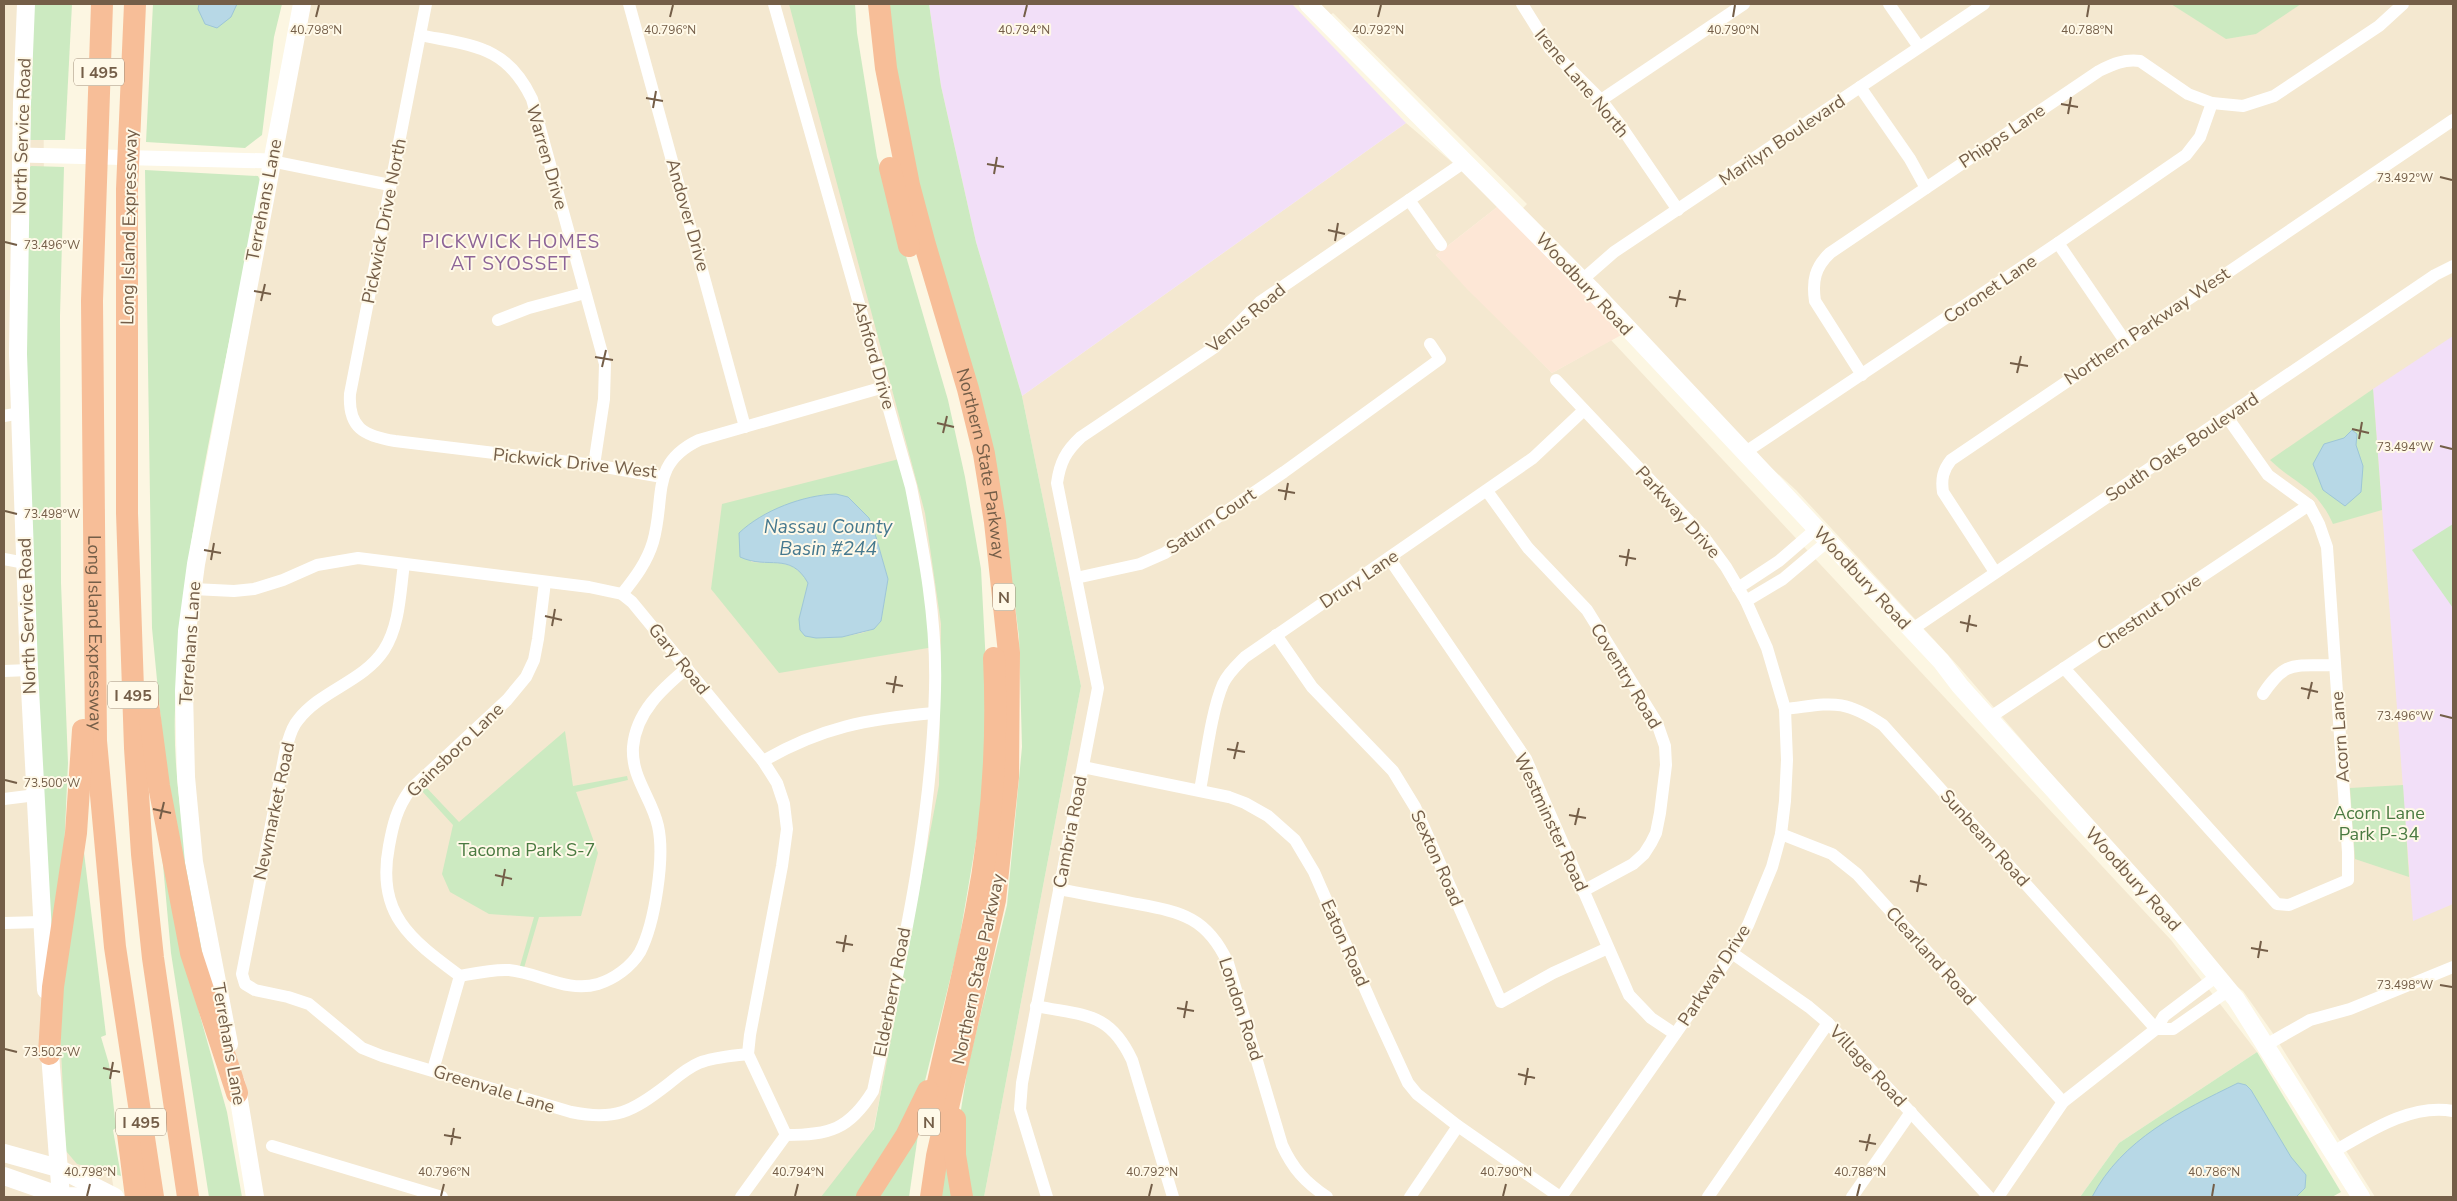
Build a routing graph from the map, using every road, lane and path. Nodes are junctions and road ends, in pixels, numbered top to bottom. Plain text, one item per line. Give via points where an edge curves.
1 (26, 4) edge
2 (135, 4) edge
3 (302, 4) edge
4 (426, 4) edge
5 (629, 4) edge
6 (774, 4) edge
7 (864, 4) edge
8 (879, 4) edge
9 (1308, 4) edge
10 (1522, 4) edge
11 (1744, 4) edge
12 (1890, 4) edge
13 (1984, 4) edge
14 (2404, 4) edge
15 (102, 8) edge
16 (420, 35) junction
17 (1919, 47) junction
18 (1860, 88) junction
19 (1601, 100) junction
20 (2212, 103) junction
21 (2453, 120) edge
22 (21, 155) junction
23 (271, 161) junction
24 (1466, 161) junction
25 (390, 185) junction
26 (1926, 188) junction
27 (1410, 200) junction
28 (1678, 210) junction
29 (2058, 243) junction
30 (1441, 245) dead end
31 (2453, 266) edge
32 (1582, 280) junction
33 (585, 293) junction
34 (498, 320) dead end
35 (2125, 341) junction
36 (1430, 344) dead end
37 (1862, 375) junction
38 (1556, 380) dead end
39 (884, 387) junction
40 (1584, 410) junction
41 (12, 415) edge
42 (2227, 417) junction
43 (745, 427) junction
44 (366, 433) joint
45 (1744, 453) junction
46 (594, 465) junction
47 (1059, 466) joint
48 (662, 477) junction
49 (1487, 491) junction
50 (2309, 505) junction
51 (93, 512) junction
52 (127, 513) junction
53 (1822, 535) junction
54 (1389, 558) junction
55 (4, 559) edge
56 (25, 563) junction
57 (404, 564) junction
58 (1995, 572) junction
59 (1076, 578) junction
60 (545, 582) junction
61 (1738, 588) junction
62 (193, 589) junction
63 (622, 594) junction
64 (1746, 601) junction
65 (1911, 630) junction
66 (1276, 635) junction
67 (2335, 665) junction
68 (687, 668) junction
69 (2064, 668) junction
70 (29, 670) junction
71 (4, 672) edge
72 (2263, 694) dead end
73 (1785, 709) junction
74 (934, 713) junction
75 (1989, 718) junction
76 (764, 760) junction
77 (1083, 767) junction
78 (1200, 790) junction
79 (36, 795) junction
80 (4, 799) edge
81 (1781, 834) junction
82 (1059, 889) junction
83 (1583, 891) junction
84 (42, 922) junction
85 (4, 923) edge
86 (1608, 948) junction
87 (1732, 952) junction
88 (2453, 966) edge
89 (460, 976) junction
90 (2217, 976) junction
91 (245, 984) joint
92 (2229, 990) junction
93 (1036, 1006) junction
94 (1828, 1023) junction
95 (2156, 1029) junction
96 (1675, 1034) junction
97 (2266, 1045) junction
98 (129, 1046) junction
99 (952, 1052) junction
100 (49, 1054) junction
101 (748, 1054) junction
102 (433, 1070) junction
103 (238, 1093) junction
104 (2063, 1102) junction
105 (2453, 1111) edge
106 (1911, 1112) junction
107 (1458, 1126) junction
108 (786, 1135) junction
109 (272, 1146) dead end
110 (2333, 1152) junction
111 (4, 1153) edge
112 (58, 1168) junction
113 (4, 1176) edge
114 (61, 1196) edge
115 (106, 1197) edge
116 (115, 1197) edge
117 (136, 1197) edge
118 (153, 1197) edge
119 (188, 1197) edge
120 (255, 1197) edge
121 (442, 1197) edge
122 (741, 1197) edge
123 (867, 1197) edge
124 (916, 1197) edge
125 (931, 1197) edge
126 (962, 1197) edge
127 (1047, 1197) edge
128 (1173, 1197) edge
129 (1327, 1197) edge
130 (1410, 1197) edge
131 (1561, 1197) edge
132 (1708, 1197) edge
133 (1852, 1197) edge
134 (1989, 1197) edge
135 (1998, 1197) edge
136 (2361, 1197) edge

1 - 22 main road, North Service Road
2 - 52 highway, Long Island Expressway / I 495 via 127,189
3 - 23 main road, Terrehans Lane
4 - 16 street, Pickwick Drive North
5 - 43 street, Andover Drive
6 - 39 street, Ashford Drive
7 - 99 highway, Northern State Parkway / N via 877,102 898,203 950,382 975,482 992,624 994,717 990,811
8 - 99 highway, Northern State Parkway / N via 888,78 909,185 984,454 1009,653 1008,777 995,900
9 - 24 main road, Woodbury Road
10 - 19 street, Irene Lane North via 1550,49
11 - 19 street
12 - 17 street
13 - 17 street, Marilyn Boulevard
14 - 20 street, Phipps Lane via 2380,26 2274,96 2243,106
15 - 51 highway, Long Island Expressway / I 495 via 94,189
16 - 25 street, Pickwick Drive North
16 - 33 street, Warren Drive via 487,49 522,79 532,99
17 - 18 street, Marilyn Boulevard
18 - 26 street
18 - 28 street, Marilyn Boulevard
19 - 28 street, Irene Lane North
20 - 26 street, Phipps Lane via 2188,94 2148,64 2131,60 2117,62
20 - 29 street, Coronet Lane via 2200,137 2186,155
21 - 35 street, Northern Parkway West
22 - 23 street
22 - 41 main road, North Service Road
23 - 25 street
23 - 62 main road, Terrehans Lane
24 - 27 street, Venus Road
24 - 32 main road, Woodbury Road
25 - 44 street, Pickwick Drive North via 350,394 349,409 355,424
26 - 37 street, Phipps Lane via 1830,253 1816,270 1813,287 1816,301
27 - 30 street
27 - 47 street, Venus Road via 1260,302 1215,347 1081,437 1067,450
28 - 32 street, Marilyn Boulevard via 1614,252
29 - 35 street
29 - 37 street, Coronet Lane
31 - 42 street, South Oaks Boulevard via 2435,275
32 - 45 main road, Woodbury Road
33 - 34 street
33 - 46 street, Warren Drive via 605,364 604,399
35 - 58 street, Northern Parkway West via 1962,451 1945,467 1943,492
36 - 59 street, Saturn Court via 1440,360 1165,553 1140,564
37 - 45 street, Coronet Lane
38 - 40 street, Parkway Drive
39 - 43 street, Pickwick Drive West
39 - 74 street, Ashford Drive via 911,486 926,566 934,633
40 - 49 street, Drury Lane via 1533,458
40 - 61 street, Parkway Drive via 1704,538
41 - 56 main road, North Service Road
42 - 50 street, Acorn Lane via 2268,475
42 - 58 street, South Oaks Boulevard
43 - 48 street, Pickwick Drive West via 689,445 674,457
44 - 46 street, Pickwick Drive West via 374,438 395,441
45 - 53 main road, Woodbury Road
46 - 48 street, Pickwick Drive West
47 - 59 street, Cambria Road via 1057,483
48 - 63 street via 653,543 643,566
49 - 54 street, Drury Lane
49 - 83 street, Coventry Road via 1528,548 1587,610 1657,723 1665,746 1660,813 1651,843 1633,864
50 - 67 street, Acorn Lane via 2320,524 2327,547
50 - 69 street, Chestnut Drive
51 - 98 highway, Long Island Expressway / I 495 via 96,741 105,857
51 - 100 highway via 79,799 53,987
52 - 103 highway via 149,718 178,894 191,953
52 - 119 highway, Long Island Expressway / I 495 via 142,854 157,987
53 - 61 street
53 - 64 street via 1783,579
53 - 65 main road, Woodbury Road
54 - 66 street, Drury Lane
54 - 83 street, Westminster Road via 1526,760
55 - 56 street
56 - 70 main road, North Service Road
57 - 60 street
57 - 62 street via 344,558 317,564 254,589
57 - 91 street, Newmarket Road via 394,628 384,650 363,672 312,705 291,732 242,974
58 - 65 street, South Oaks Boulevard
59 - 77 street, Cambria Road via 1098,688
60 - 63 street
60 - 89 street, Gainsboro Lane via 534,660 526,677 507,700 410,790 394,819 385,870 390,904 409,933
61 - 64 street, Parkway Drive
62 - 103 main road, Terrehans Lane via 184,691 186,777 194,862
63 - 68 street, Gary Road
64 - 73 street, Parkway Drive via 1767,648
65 - 75 main road, Woodbury Road
66 - 78 street, Drury Lane via 1245,656 1224,683
66 - 86 street, Sexton Road via 1297,669 1393,771 1415,806 1501,1002 1552,973
67 - 69 street, Acorn Lane via 2348,880 2283,906 2267,894
67 - 72 street via 2283,669
68 - 76 street, Gary Road
68 - 89 street via 649,704 637,729 633,747 636,776 658,823 662,845 647,936 639,954 616,976 583,987 562,985 508,970
69 - 75 street, Chestnut Drive
70 - 71 street
70 - 79 main road, North Service Road
73 - 81 street, Parkway Drive via 1787,760
73 - 95 street, Sunbeam Road via 1838,704 1864,712 1883,725
74 - 76 street via 885,717 833,729 800,741
74 - 108 street, Elderberry Road via 925,817 872,1091 862,1108 844,1125 814,1135
75 - 90 main road, Woodbury Road via 2164,912
76 - 101 street, Gary Road via 777,783 787,828
77 - 78 street, Eaton Road
77 - 82 street, Cambria Road
78 - 107 street, Eaton Road via 1246,802 1268,816 1294,840 1314,872 1408,1083 1425,1102
79 - 80 street
79 - 84 main road, North Service Road
81 - 87 street, Parkway Drive via 1760,898
81 - 104 street, Clearland Road via 1832,854 1857,874
82 - 93 street, Cambria Road
82 - 129 street, London Road via 1176,911 1211,934 1228,963 1288,1157 1297,1174
83 - 86 street, Westminster Road
84 - 85 street
84 - 100 main road, North Service Road
86 - 96 street, Westminster Road via 1629,995 1651,1018
87 - 94 street, Village Road
87 - 96 street, Parkway Drive
88 - 97 street via 2350,1009 2310,1020
89 - 102 street
90 - 92 main road, Woodbury Road
90 - 95 street via 2164,1016
91 - 102 street, Greenvale Lane via 255,990 310,1004 362,1048
92 - 95 street via 2173,1028
92 - 97 main road, Woodbury Road
93 - 127 street, Cambria Road via 1020,1109
93 - 128 street via 1096,1018 1112,1027 1123,1040 1132,1060
94 - 106 street, Village Road
94 - 132 street
95 - 104 street
96 - 131 street, Parkway Drive
97 - 110 main road, Woodbury Road
98 - 117 highway via 125,1106
98 - 118 highway, Long Island Expressway / I 495
99 - 123 highway via 906,1136
99 - 124 highway, Northern State Parkway / N
99 - 125 highway, Northern State Parkway / N
99 - 126 highway via 954,1155
100 - 112 main road, North Service Road
101 - 102 street, Greenvale Lane via 699,1063 634,1108 603,1116 571,1112
101 - 108 street
103 - 120 main road, Terrehans Lane
104 - 135 street
105 - 110 street via 2440,1108 2412,1114 2368,1132
106 - 133 street
106 - 134 street, Village Road
107 - 130 street
107 - 131 street, Eaton Road
108 - 122 street
109 - 121 street
110 - 136 main road, Woodbury Road
111 - 112 main road
112 - 114 main road, North Service Road
112 - 116 main road
113 - 114 main road
114 - 115 main road

